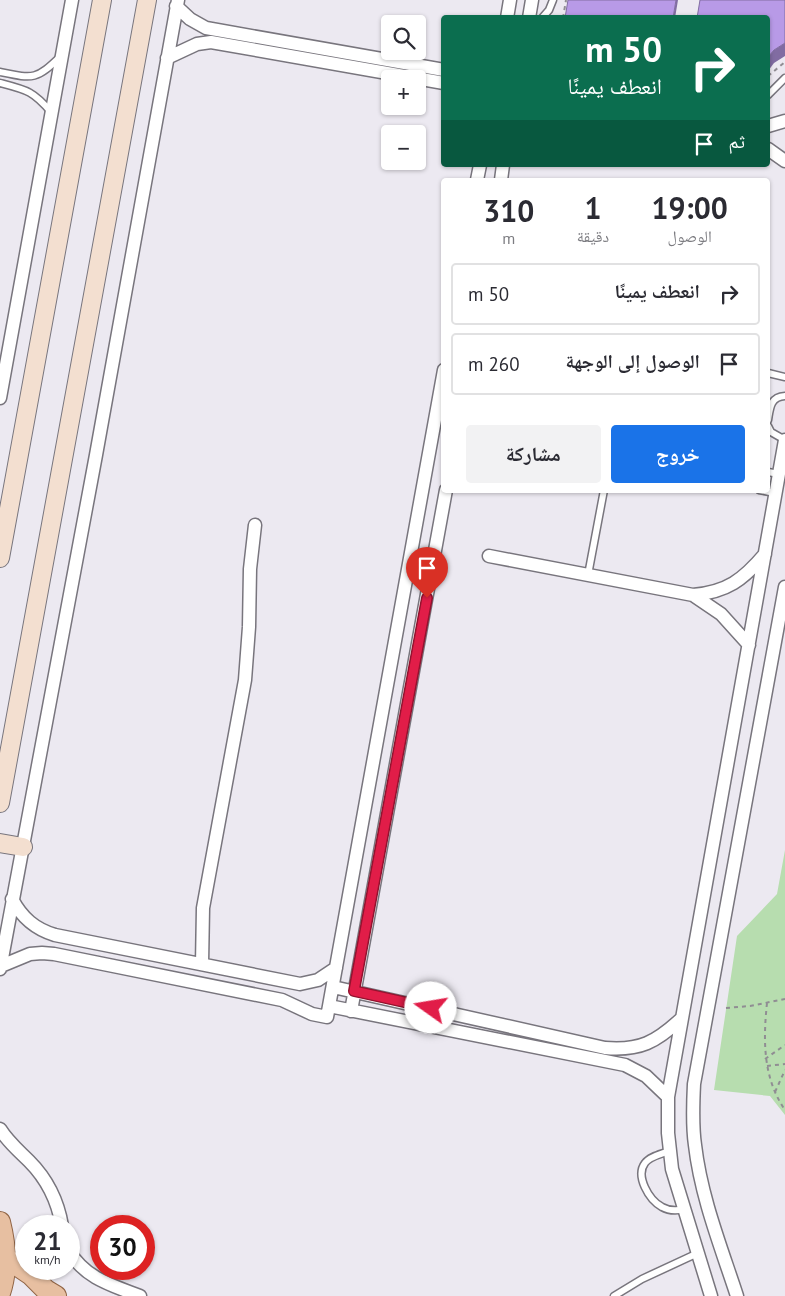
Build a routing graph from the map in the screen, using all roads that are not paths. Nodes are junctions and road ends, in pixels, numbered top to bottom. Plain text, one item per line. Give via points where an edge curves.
1 (72, 0) edge
2 (102, 0) edge
3 (147, 0) edge
4 (510, 0) edge
5 (532, 0) edge
6 (553, 0) edge
7 (177, 3) edge
8 (508, 15) edge
9 (530, 15) edge
10 (545, 15) edge
11 (62, 55) junction
12 (167, 58) junction
13 (441, 69) edge
14 (0, 72) edge
15 (785, 78) edge
16 (441, 82) edge
17 (0, 83) edge
18 (770, 93) edge
19 (51, 112) junction
20 (785, 121) edge
21 (770, 125) edge
22 (770, 150) edge
23 (785, 161) edge
24 (4, 363) edge
25 (770, 374) edge
26 (785, 377) edge
27 (441, 387) edge
28 (785, 396) edge
29 (0, 398) edge
30 (770, 411) edge
31 (770, 430) edge
32 (785, 440) edge
33 (773, 473) edge
34 (770, 492) edge
35 (445, 493) edge
36 (603, 493) edge
37 (775, 493) junction
38 (255, 525) dead end
39 (765, 554) junction
40 (489, 556) dead end
41 (0, 558) edge
42 (588, 575) junction
43 (785, 587) edge
44 (693, 595) junction
45 (749, 645) junction
46 (0, 803) edge
47 (0, 843) edge
48 (23, 847) junction
49 (12, 899) junction
50 (202, 964) junction
51 (0, 967) edge
52 (336, 968) junction
53 (333, 987) junction
54 (354, 991) junction
55 (351, 1011) junction
56 (328, 1012) junction
57 (681, 1019) junction
58 (668, 1097) junction
59 (0, 1129) edge
60 (669, 1151) junction
61 (685, 1209) junction
62 (59, 1215) edge
63 (0, 1222) edge
64 (698, 1253) junction
65 (6, 1258) junction
66 (80, 1266) edge
67 (0, 1293) edge
68 (56, 1296) edge
69 (140, 1296) edge
70 (614, 1296) edge
71 (711, 1296) edge
72 (737, 1296) edge

1 - 11 street
2 - 41 main road
3 - 46 main road
4 - 8 street
5 - 9 street
6 - 10 lane
7 - 12 street
7 - 13 street via 190,19 206,28
11 - 14 lane via 35,76
11 - 19 street
12 - 16 street via 197,44 211,42
12 - 48 street
15 - 18 lane
17 - 19 lane via 28,91
19 - 24 street
20 - 21 street
22 - 23 street
24 - 29 street
25 - 26 lane
27 - 52 street
28 - 30 lane via 772,402
31 - 32 lane
32 - 33 street
33 - 37 street
34 - 37 lane
35 - 54 street
36 - 42 lane
37 - 39 street
38 - 50 street via 245,680 203,908
39 - 44 street via 732,585
39 - 45 street
40 - 42 street
42 - 44 street
43 - 72 street via 694,1084 694,1129 700,1174
44 - 45 street via 721,614
45 - 57 street
47 - 48 main road
48 - 49 street
49 - 50 street via 26,920 47,932
49 - 51 street
50 - 52 street via 300,984 318,980
51 - 56 street via 30,954 54,954 282,1000 312,1014
52 - 53 street
53 - 54 street
53 - 56 street
54 - 55 street
54 - 57 street via 605,1048 629,1048 653,1041
55 - 56 street
55 - 58 street via 624,1065 646,1076
57 - 58 street
58 - 60 street
59 - 62 street via 45,1182
60 - 61 street
60 - 61 lane via 646,1161 641,1172 642,1180 651,1198 660,1206 672,1210
61 - 64 street
63 - 65 main road
64 - 70 lane
64 - 71 street
65 - 67 main road
65 - 68 main road
66 - 69 street via 92,1276

